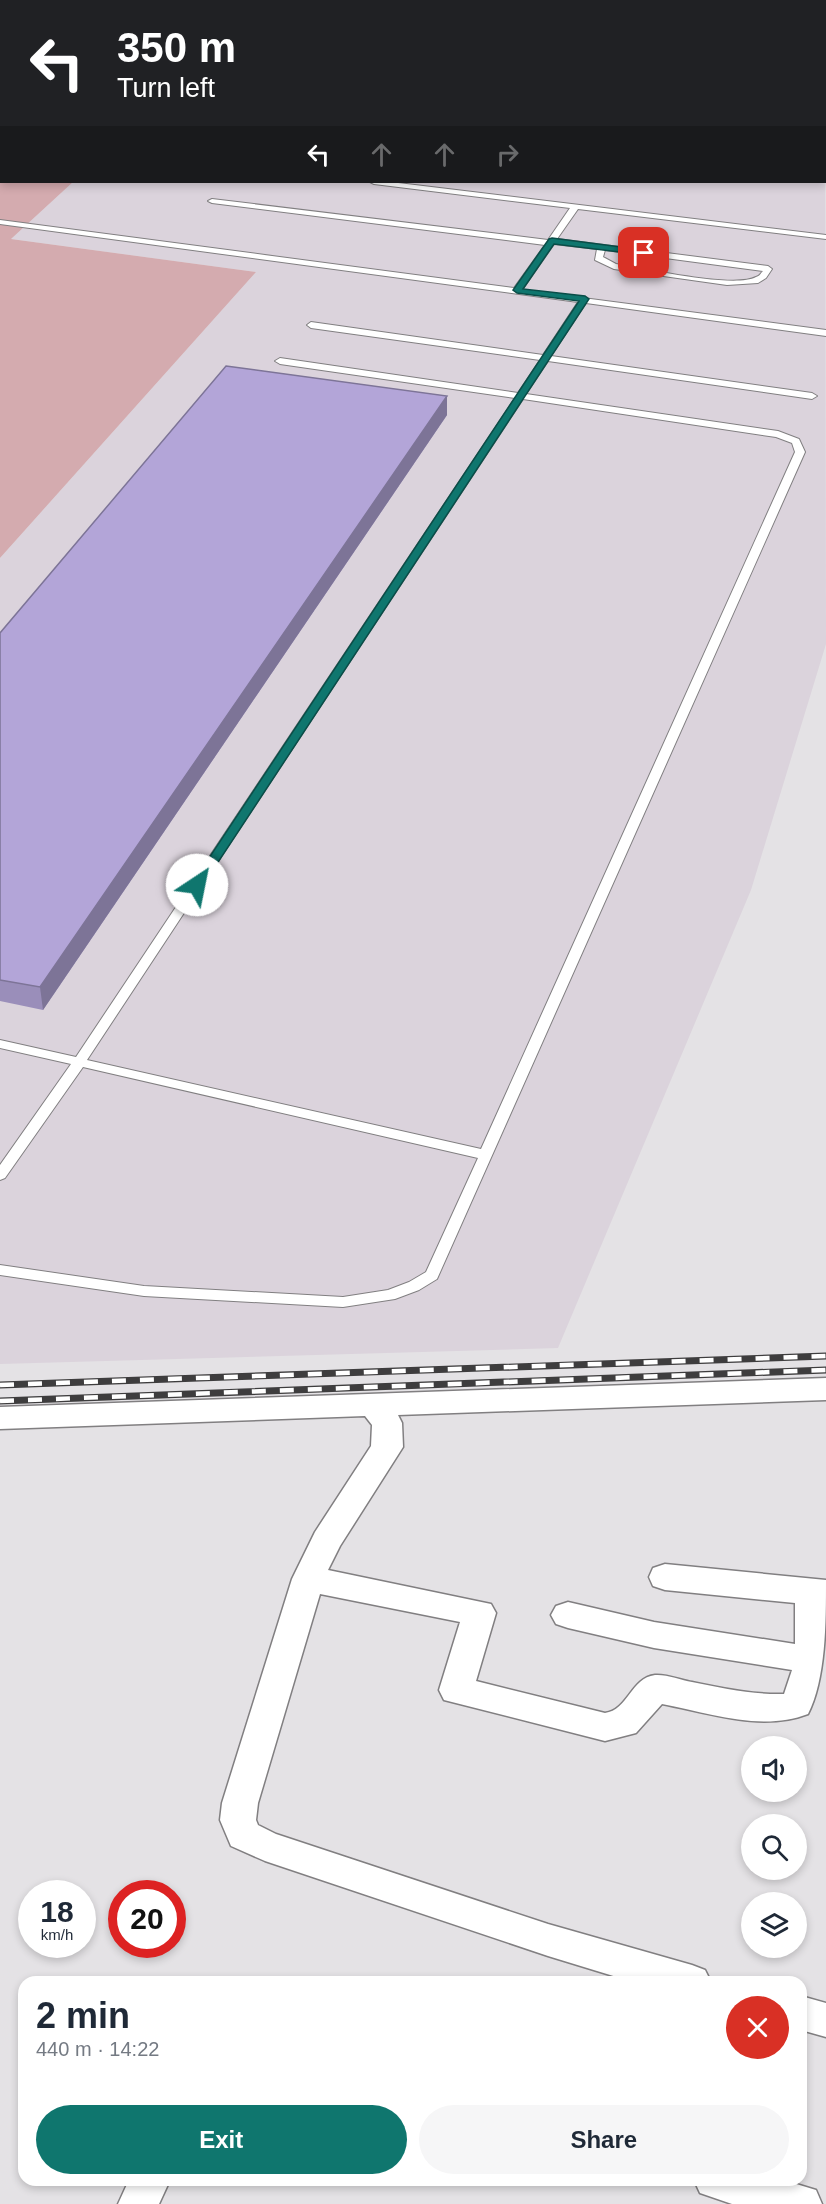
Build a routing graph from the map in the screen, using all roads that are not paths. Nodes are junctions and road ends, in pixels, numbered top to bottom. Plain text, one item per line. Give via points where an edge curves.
1 (383, 183) edge
2 (212, 201) dead end
3 (576, 206) junction
4 (0, 222) edge
5 (826, 237) edge
6 (551, 242) junction
7 (602, 247) junction
8 (517, 290) junction
9 (585, 299) junction
10 (311, 325) dead end
11 (826, 333) edge
12 (548, 358) junction
13 (280, 361) dead end
14 (812, 396) dead end
15 (521, 397) junction
16 (0, 1044) edge
17 (80, 1061) junction
18 (486, 1155) junction
19 (0, 1176) edge
20 (0, 1270) edge
21 (826, 1389) edge
22 (372, 1404) junction
23 (0, 1418) edge
24 (665, 1577) dead end
25 (308, 1579) junction
26 (819, 1592) edge
27 (567, 1615) dead end
28 (819, 1660) edge
29 (671, 1976) edge
30 (807, 2015) edge
31 (826, 2020) edge
32 (147, 2186) edge
33 (736, 2186) edge
34 (138, 2204) edge
35 (802, 2204) edge

1 - 3 lane
2 - 6 lane
3 - 5 lane
3 - 6 lane
4 - 8 lane
6 - 7 lane
6 - 8 lane
7 - 7 lane via 598,258 614,266 734,283 755,281 765,276 768,269
8 - 9 lane
9 - 11 lane
9 - 12 lane
10 - 12 lane
12 - 14 lane
12 - 15 lane
13 - 15 lane
15 - 17 lane
15 - 18 lane via 778,434 796,441 800,452
16 - 17 lane
17 - 18 lane
17 - 19 lane
18 - 20 lane via 432,1275 390,1295 343,1302 144,1291
21 - 22 street
22 - 23 street
22 - 25 street via 387,1423 387,1447 326,1541
24 - 26 street
25 - 28 street via 479,1613 456,1690 605,1727 621,1726 632,1719 644,1698 656,1689 763,1709 786,1708 801,1697
25 - 29 street via 240,1803 238,1820 244,1835 265,1846 548,1940
26 - 28 street
27 - 28 street via 654,1635
30 - 31 street
32 - 34 street
33 - 35 street

